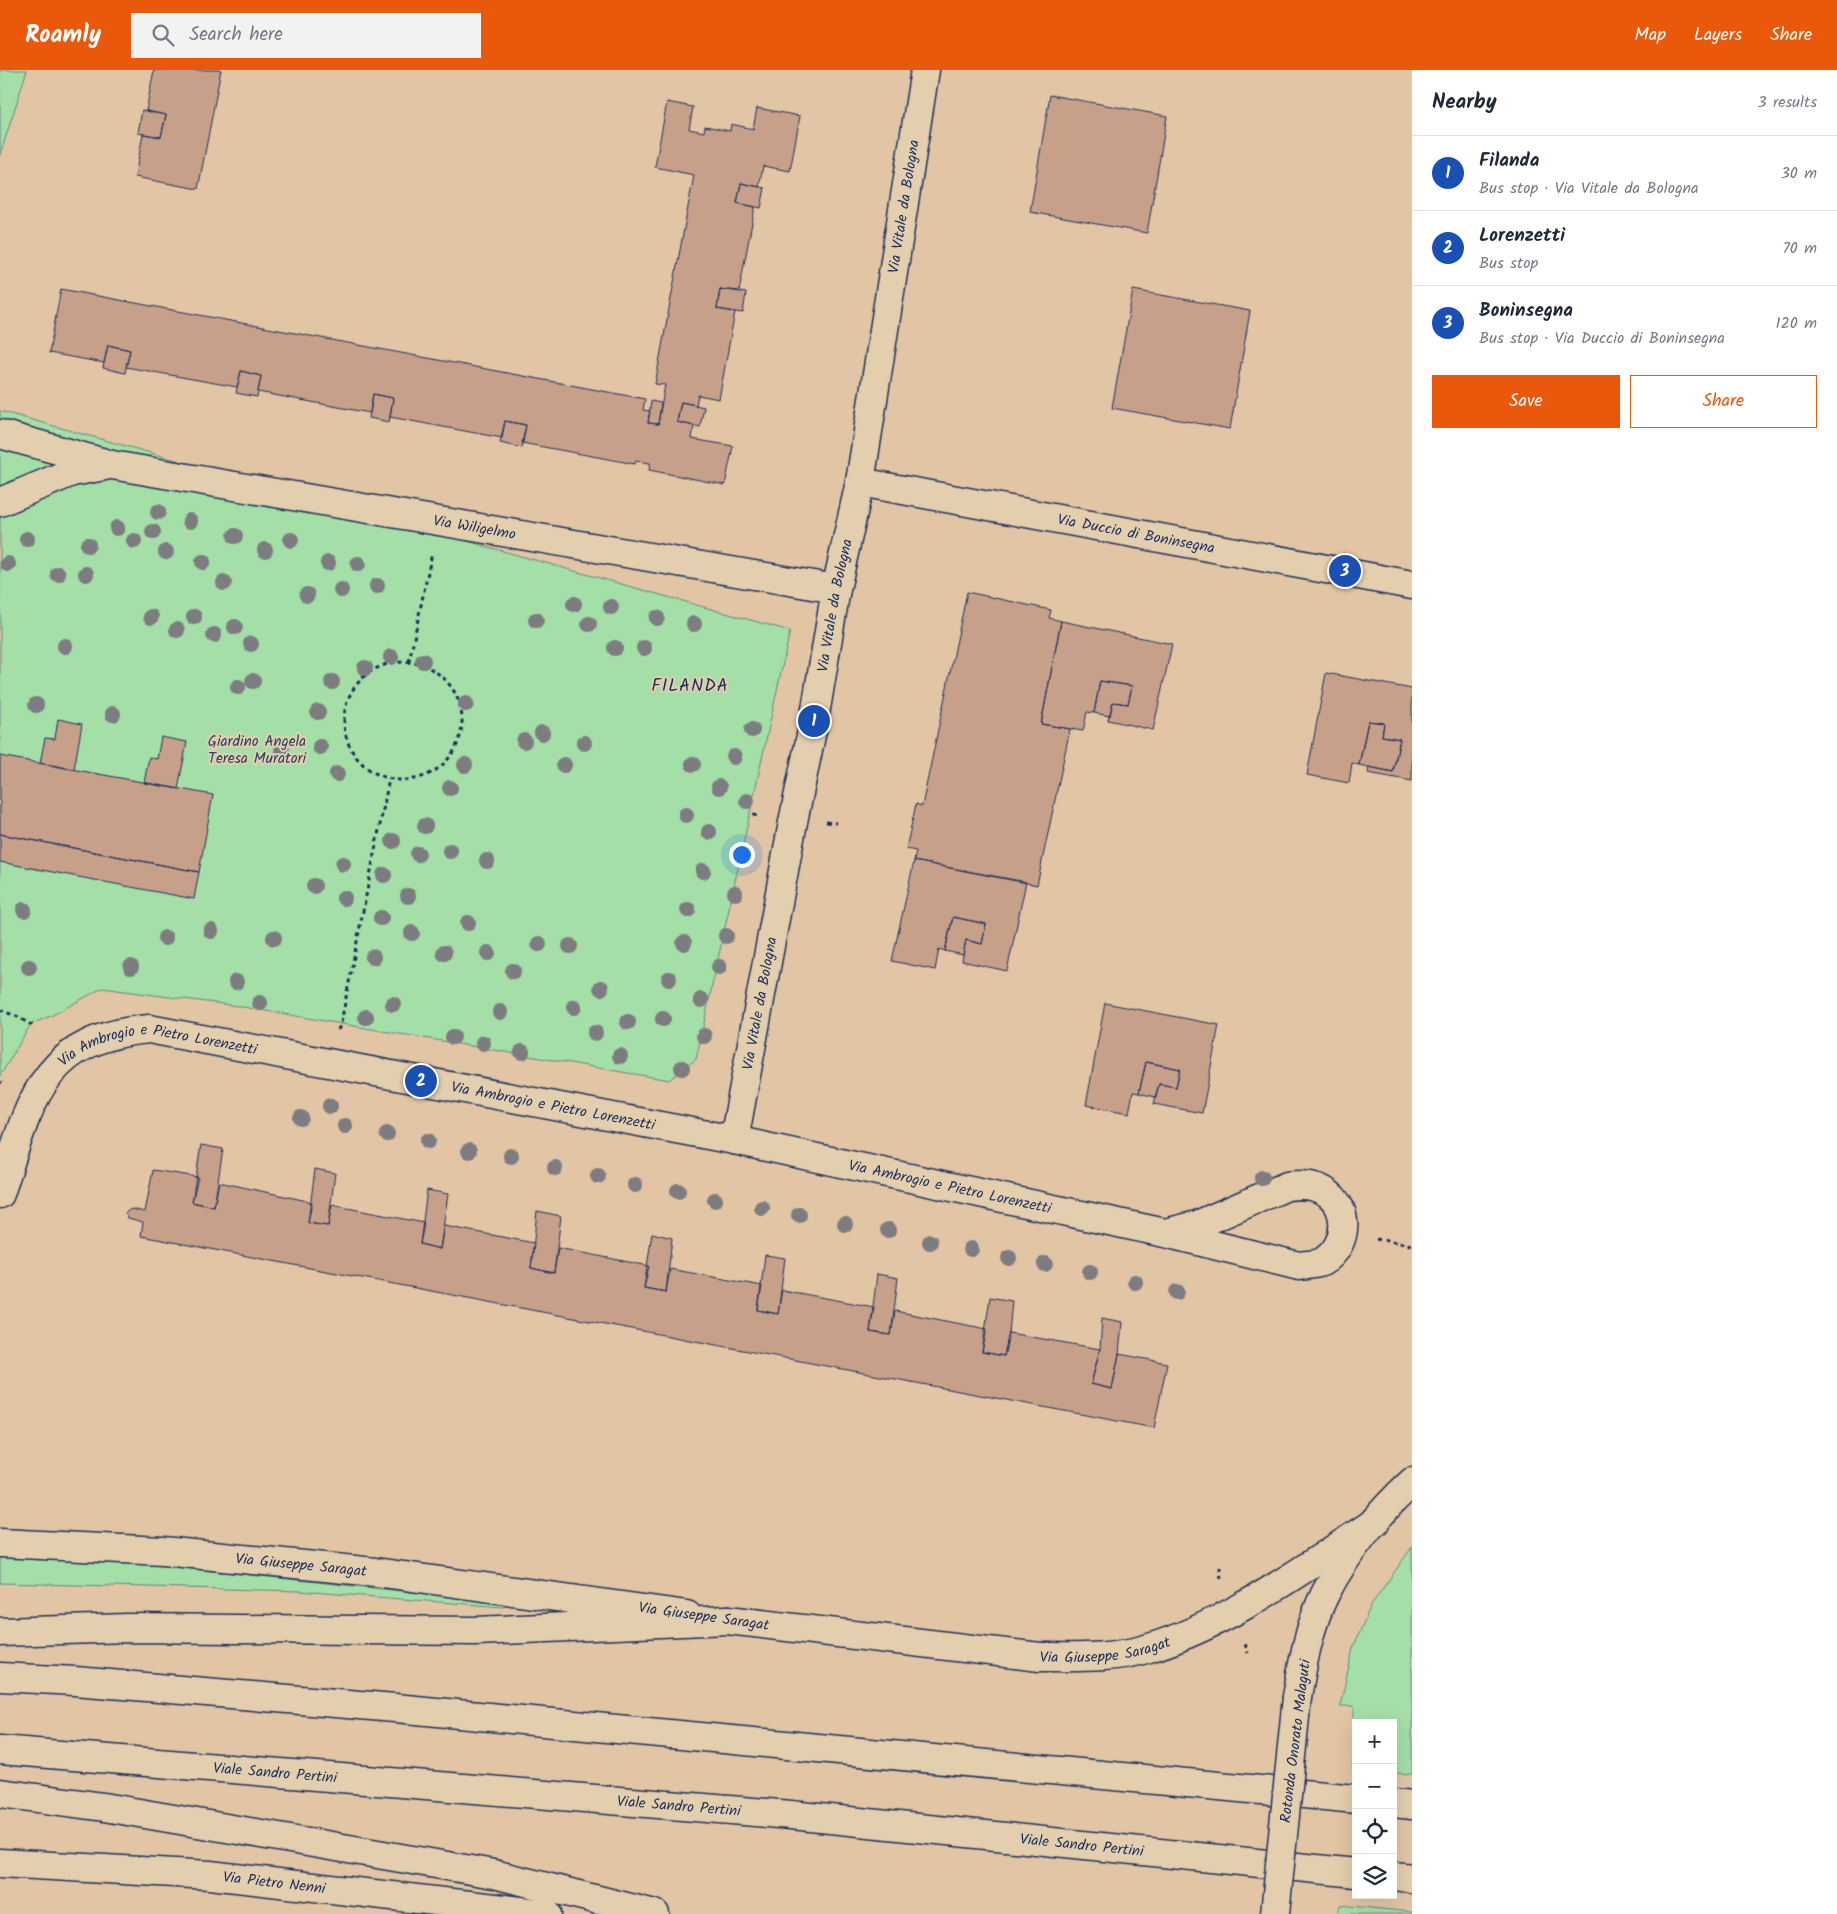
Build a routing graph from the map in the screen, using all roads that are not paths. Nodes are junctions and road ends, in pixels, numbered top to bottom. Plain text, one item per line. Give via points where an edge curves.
1 (925, 70) edge
2 (0, 434) edge
3 (112, 466) junction
4 (860, 482) junction
5 (0, 502) edge
6 (1412, 585) edge
7 (836, 589) junction
8 (734, 1140) junction
9 (0, 1194) edge
10 (1165, 1233) junction
11 (1412, 1482) edge
12 (1375, 1522) junction
13 (0, 1543) edge
14 (728, 1620) junction
15 (0, 1632) edge
16 (0, 1677) edge
17 (0, 1750) edge
18 (0, 1793) edge
19 (1352, 1800) edge
20 (1397, 1803) edge
21 (1412, 1805) edge
22 (0, 1863) edge
23 (1352, 1873) edge
24 (1397, 1876) edge
25 (1412, 1878) edge
26 (547, 1914) edge
27 (656, 1914) edge
28 (1275, 1914) edge

1 - 4 main road, Via Vitale da Bologna
2 - 3 main road, Via Wiligelmo
3 - 5 main road, Via Wiligelmo via 72,472
3 - 7 main road, Via Wiligelmo
4 - 6 main road, Via Duccio di Boninsegna
4 - 7 main road, Via Vitale da Bologna
7 - 8 main road, Via Vitale da Bologna
8 - 9 main road, Via Ambrogio e Pietro Lorenzetti via 149,1029 125,1031 84,1046 63,1058 33,1098
8 - 10 main road, Via Ambrogio e Pietro Lorenzetti
10 - 10 main road, Via Ambrogio e Pietro Lorenzetti via 1298,1266 1320,1263 1338,1248 1344,1217 1334,1198 1318,1188 1286,1186 1197,1225
11 - 12 main road, Rotonda Onorato Malaguti
12 - 14 main road, Via Giuseppe Saragat via 1299,1572 1198,1630 1144,1650 1089,1657 1040,1657
12 - 28 main road, Rotonda Onorato Malaguti, bridge via 1343,1564 1325,1595 1312,1628 1297,1697
13 - 14 main road, Via Giuseppe Saragat via 164,1551 376,1572
14 - 15 main road via 476,1632 128,1628
16 - 19 main road via 395,1708
17 - 23 main road, Viale Sandro Pertini via 791,1815
18 - 27 main road via 104,1807 494,1874
20 - 21 main road
22 - 26 main road, Via Pietro Nenni via 210,1875
24 - 25 main road

